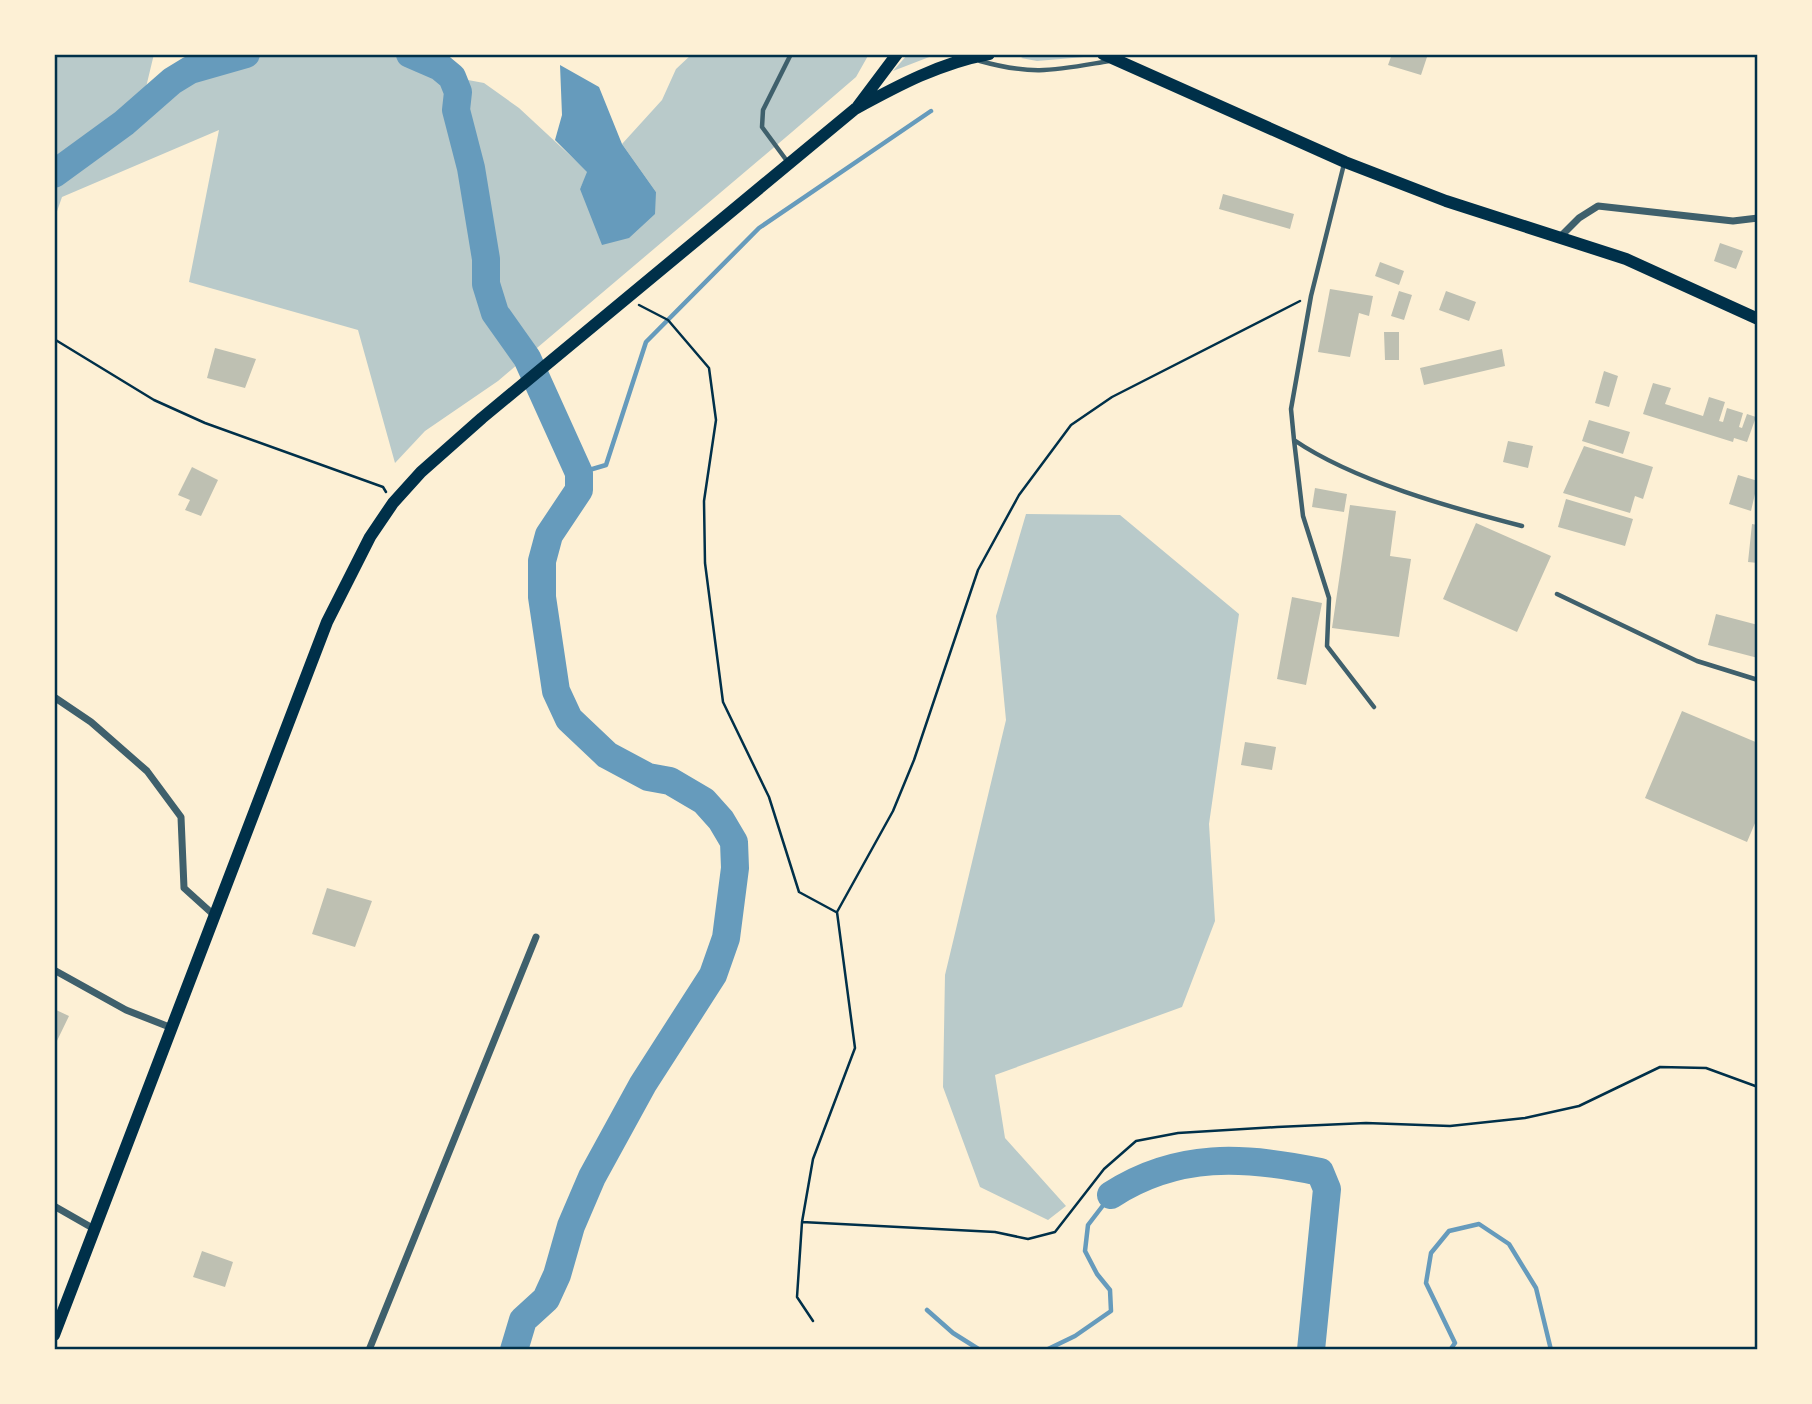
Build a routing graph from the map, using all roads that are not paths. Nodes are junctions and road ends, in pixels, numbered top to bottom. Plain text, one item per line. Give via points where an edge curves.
1 (790, 54) edge
2 (885, 54) edge
3 (897, 54) edge
4 (989, 54) edge
5 (1092, 54) edge
6 (1103, 54) edge
7 (961, 57) edge
8 (1116, 60) junction
9 (876, 79) junction
10 (855, 109) junction
11 (1345, 162) junction
12 (789, 164) junction
13 (1758, 218) edge
14 (1560, 237) junction
15 (1758, 319) edge
16 (1294, 440) junction
17 (1522, 526) dead end
18 (1557, 594) dead end
19 (1758, 680) edge
20 (54, 697) edge
21 (1374, 707) dead end
22 (215, 916) junction
23 (536, 937) dead end
24 (54, 970) edge
25 (172, 1028) junction
26 (54, 1206) edge
27 (97, 1230) junction
28 (54, 1335) edge
29 (369, 1350) edge

1 - 12 lane via 764,110 762,127
2 - 9 main road
3 - 9 main road
4 - 7 main road
5 - 8 main road
6 - 8 main road
7 - 8 lane via 1039,72
7 - 10 main road
8 - 11 main road
9 - 10 main road
10 - 12 main road
11 - 14 main road via 1446,201
11 - 16 lane via 1311,296 1291,409
12 - 22 main road via 482,418 393,503 349,574 327,622
13 - 14 street via 1733,221 1598,206
14 - 15 main road via 1666,276
16 - 17 lane via 1446,507
16 - 21 lane via 1303,516 1327,588 1326,646
18 - 19 lane via 1697,661
20 - 22 street via 147,771 181,817 184,888
22 - 25 main road
23 - 29 street
24 - 25 street via 126,1010
25 - 27 main road
26 - 27 street
27 - 28 main road

